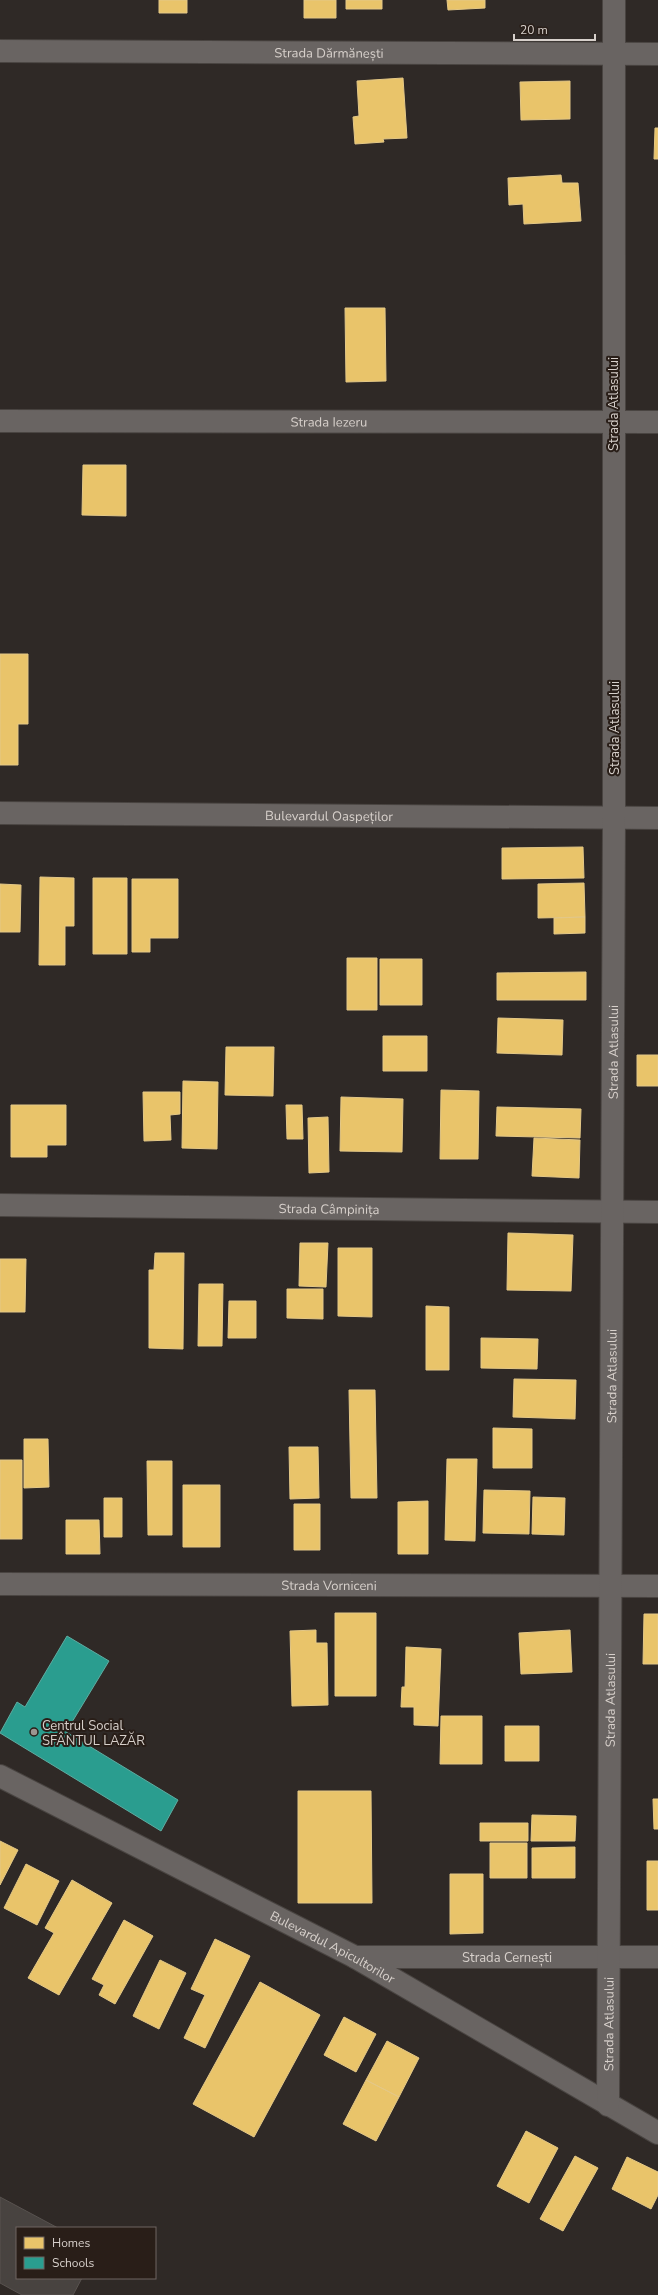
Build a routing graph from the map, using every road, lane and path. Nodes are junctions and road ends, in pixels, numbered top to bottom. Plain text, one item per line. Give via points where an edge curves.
1 (614, 0) edge
2 (0, 52) edge
3 (614, 53) junction
4 (658, 54) edge
5 (0, 421) edge
6 (612, 422) junction
7 (658, 422) edge
8 (0, 812) edge
9 (614, 817) junction
10 (658, 818) edge
11 (0, 1205) edge
12 (612, 1212) junction
13 (658, 1212) edge
14 (0, 1584) edge
15 (612, 1586) junction
16 (658, 1586) edge
17 (0, 1776) edge
18 (609, 1956) junction
19 (355, 1957) junction
20 (658, 1957) edge
21 (608, 2105) junction
22 (658, 2133) edge

1 - 3 street, Strada Atlasului
2 - 3 street, Strada Dărmănești
3 - 4 street, Strada Dărmănești
3 - 6 street, Strada Atlasului
5 - 6 street, Strada Iezeru
6 - 7 street, Strada Iezeru
6 - 9 street, Strada Atlasului
8 - 9 street, Bulevardul Oaspeților
9 - 10 street, Bulevardul Oaspeților
9 - 12 street, Strada Atlasului
11 - 12 street, Strada Câmpinița
12 - 13 street, Strada Câmpinița
12 - 15 street, Strada Atlasului
14 - 15 street, Strada Vorniceni
15 - 16 street, Strada Vorniceni
15 - 18 street, Strada Atlasului
17 - 19 street, Bulevardul Apicultorilor
18 - 19 street, Strada Cernești
18 - 20 street, Strada Cernești
18 - 21 street, Strada Atlasului
19 - 21 street, Bulevardul Apicultorilor
21 - 22 street, Bulevardul Apicultorilor

